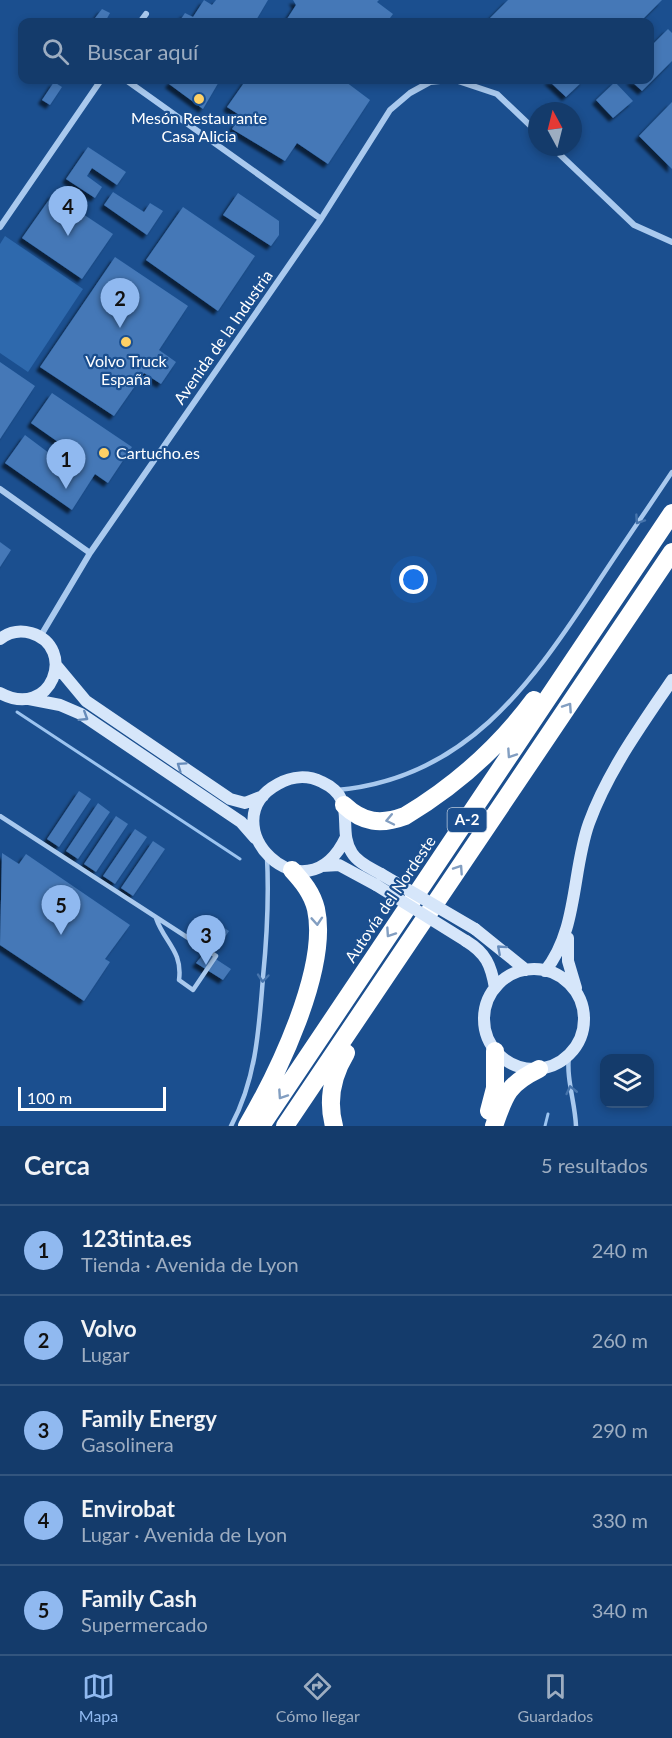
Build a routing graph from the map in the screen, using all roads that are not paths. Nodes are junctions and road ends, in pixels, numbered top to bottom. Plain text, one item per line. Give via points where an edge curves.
1 (146, 14) dead end
2 (143, 18) edge
3 (98, 84) edge
4 (132, 84) edge
5 (426, 84) edge
6 (467, 84) edge
7 (528, 123) edge
8 (561, 156) edge
9 (321, 219) junction
10 (0, 227) edge
11 (672, 242) edge
12 (672, 472) edge
13 (0, 489) edge
14 (672, 501) edge
15 (672, 513) edge
16 (672, 552) edge
17 (90, 553) junction
18 (2, 636) edge
19 (40, 637) junction
20 (56, 665) junction
21 (672, 680) edge
22 (6, 696) edge
23 (29, 699) junction
24 (0, 707) edge
25 (264, 796) junction
26 (339, 798) junction
27 (0, 816) edge
28 (346, 837) junction
29 (258, 843) junction
30 (267, 857) junction
31 (320, 866) junction
32 (292, 870) junction
33 (378, 879) junction
34 (569, 914) junction
35 (156, 918) junction
36 (406, 946) junction
37 (526, 970) junction
38 (545, 971) junction
39 (495, 988) junction
40 (578, 995) junction
41 (495, 1051) junction
42 (569, 1055) junction
43 (540, 1069) junction
44 (231, 1126) edge
45 (247, 1126) edge
46 (261, 1126) edge
47 (285, 1126) edge
48 (333, 1126) edge
49 (484, 1126) edge
50 (494, 1126) edge
51 (576, 1126) edge

1 - 2 street
3 - 10 street
4 - 9 street
5 - 9 street, Avenida de la Industria via 390,110
6 - 7 street via 497,94
8 - 11 street via 634,225
9 - 17 street, Avenida de la Industria
12 -> 26 lane via 523,690 466,741 420,767
13 - 17 street
14 -> 26 highway via 537,697 489,752 435,796 394,820 364,820
15 -> 46 highway, Autovía del Nordeste / A-2
36 -> 16 highway, A-2
17 - 19 street, Avenida de la Industria
18 - 19 main road via 17,631
19 - 20 main road via 52,649
20 - 23 main road via 51,683
25 -> 20 main road via 245,803 230,799 86,701
21 - 34 main road via 615,768 596,807 583,843
22 - 23 main road
22 - 24 main road
23 -> 29 main road via 81,714 241,822
25 - 26 main road via 273,786 298,777 311,778
25 - 29 main road via 255,819
26 - 28 main road
27 - 35 lane
28 - 31 main road via 340,849
28 - 33 main road via 355,857
29 - 30 main road
30 - 32 main road
30 -> 44 lane via 269,893 257,1046 246,1091
31 - 32 main road
31 - 33 main road via 339,865
32 -> 45 highway via 311,894 318,919 317,940 308,988 291,1038
37 -> 33 main road, bridge via 475,930
33 - 39 main road, bridge via 484,954
34 - 38 main road via 558,955
34 - 40 main road via 568,960
35 - 35 lane via 180,960 179,980 193,990 216,956
36 - 47 highway, A-2
36 - 48 highway via 392,984 336,1073 331,1099
37 - 38 main road
37 - 39 main road via 514,973
38 - 40 main road via 561,977
39 - 41 main road via 484,1019
40 - 42 main road via 583,1007 583,1032
41 - 43 main road via 507,1062
41 - 49 highway via 495,1088
42 - 43 main road
51 -> 42 lane via 568,1077
43 - 50 highway via 509,1088

